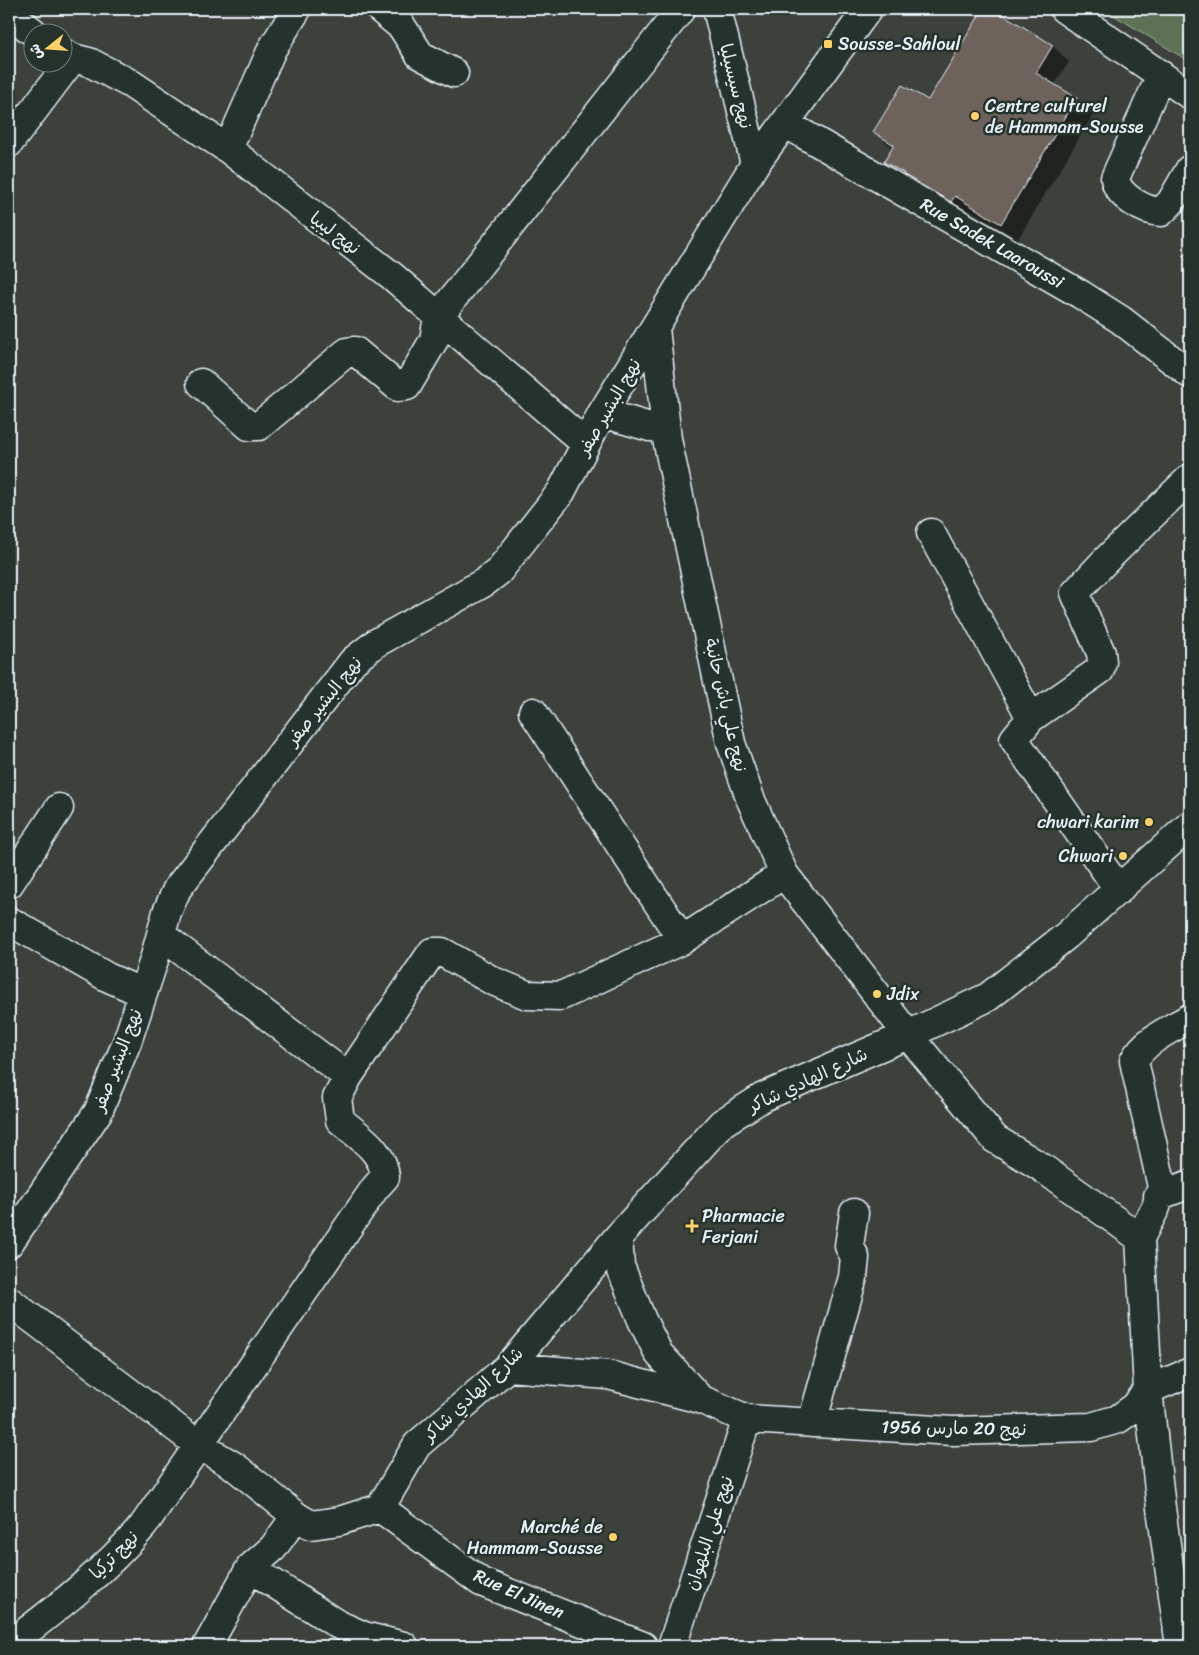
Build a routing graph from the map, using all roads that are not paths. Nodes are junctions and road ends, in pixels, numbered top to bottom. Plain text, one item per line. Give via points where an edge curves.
1 (297, 9) edge
2 (380, 9) edge
3 (681, 9) edge
4 (717, 9) edge
5 (868, 9) edge
6 (1064, 9) edge
7 (9, 13) edge
8 (22, 23) edge
9 (72, 56) edge
10 (57, 72) edge
11 (454, 73) dead end
12 (1161, 76) junction
13 (1190, 95) edge
14 (786, 124) junction
15 (9, 143) edge
16 (228, 148) junction
17 (755, 164) junction
18 (1190, 170) edge
19 (438, 317) junction
20 (655, 328) junction
21 (1190, 374) edge
22 (201, 383) dead end
23 (602, 413) junction
24 (666, 427) junction
25 (586, 444) junction
26 (1190, 478) edge
27 (930, 533) dead end
28 (533, 712) dead end
29 (1031, 718) junction
30 (59, 808) dead end
31 (1190, 825) edge
32 (784, 874) junction
33 (9, 884) edge
34 (1119, 890) junction
35 (9, 921) edge
36 (161, 935) junction
37 (682, 940) junction
38 (142, 993) junction
39 (1190, 1018) edge
40 (908, 1035) junction
41 (348, 1077) junction
42 (1190, 1184) edge
43 (1158, 1196) junction
44 (854, 1213) dead end
45 (618, 1237) junction
46 (1140, 1238) junction
47 (9, 1243) edge
48 (9, 1301) edge
49 (508, 1367) junction
50 (1190, 1372) edge
51 (1148, 1390) junction
52 (700, 1399) junction
53 (747, 1419) junction
54 (812, 1423) junction
55 (200, 1446) junction
56 (380, 1508) junction
57 (296, 1516) junction
58 (250, 1568) junction
59 (9, 1645) edge
60 (207, 1646) edge
61 (404, 1646) edge
62 (642, 1646) edge
63 (672, 1646) edge
64 (1180, 1646) edge

1 - 16 street via 272,49
2 - 11 street via 402,27 420,55
3 - 19 street
4 - 17 street, نهج سيسيليا
5 - 14 street, نهج البشير صفر
6 - 12 street
7 - 8 street
9 - 16 street, نهج ليبيا via 131,84
10 - 15 street
12 - 13 street
12 - 18 street via 1119,168 1116,184 1137,204 1161,212 1171,202
14 - 17 street, نهج البشير صفر
14 - 21 street, Rue Sadek Laaroussi via 1080,294 1121,320
16 - 19 street, نهج ليبيا via 392,276
17 - 20 street, نهج البشير صفر
19 - 22 street via 434,340 407,386 398,387 355,351 347,352 259,426 249,426
19 - 25 street, نهج ليبيا
20 - 23 street, نهج البشير صفر
20 - 24 street, نهج علي باش حانبة
23 - 24 street via 650,427
23 - 25 street, نهج البشير صفر
24 - 32 street, نهج علي باش حانبة via 732,742 750,798
25 - 36 street, نهج البشير صفر via 562,492 498,572 376,643 344,671 177,889
26 - 29 street via 1075,593 1101,653 1100,670
27 - 29 street
28 - 37 street
29 - 34 street via 1016,734 1016,744
30 - 33 street
31 - 34 street, شارع الهادي شاكر
32 - 37 street
32 - 40 street, نهج علي باش حانبة
34 - 40 street, شارع الهادي شاكر via 988,997
35 - 38 street via 107,977
36 - 38 street, نهج البشير صفر
36 - 41 street
37 - 41 street via 561,996 527,995 493,981 442,952 432,952
38 - 47 street, نهج البشير صفر via 98,1112
39 - 43 street via 1138,1052 1134,1061 1162,1187
40 - 45 street, شارع الهادي شاكر via 763,1097 722,1123
40 - 46 street, نهج علي باش حانبة via 995,1139 1041,1167
41 - 55 street, نهج تركيا via 337,1098 340,1120 377,1153 385,1166 385,1177
42 - 43 street
43 - 46 street
44 - 54 street via 849,1246 855,1258 853,1277
45 - 49 street, شارع الهادي شاكر
45 - 52 street via 620,1266 642,1320 660,1354
46 - 51 street
48 - 55 street
49 - 52 street, نهج 20 مارس 1956 via 608,1375
49 - 56 street, شارع الهادي شاكر via 417,1445
50 - 51 street
51 - 54 street, نهج 20 مارس 1956 via 1135,1407 1118,1419 1091,1427 953,1431
51 - 64 street
52 - 53 street, نهج 20 مارس 1956
53 - 54 street, نهج 20 مارس 1956
53 - 63 street, نهج علي البلهوان
55 - 57 street via 234,1466
55 - 59 street, نهج تركيا via 119,1554
56 - 57 street via 339,1521 311,1524
56 - 62 street, Rue El Jinen via 482,1582
57 - 58 street via 273,1548
58 - 60 street
58 - 61 street via 337,1624 364,1636

